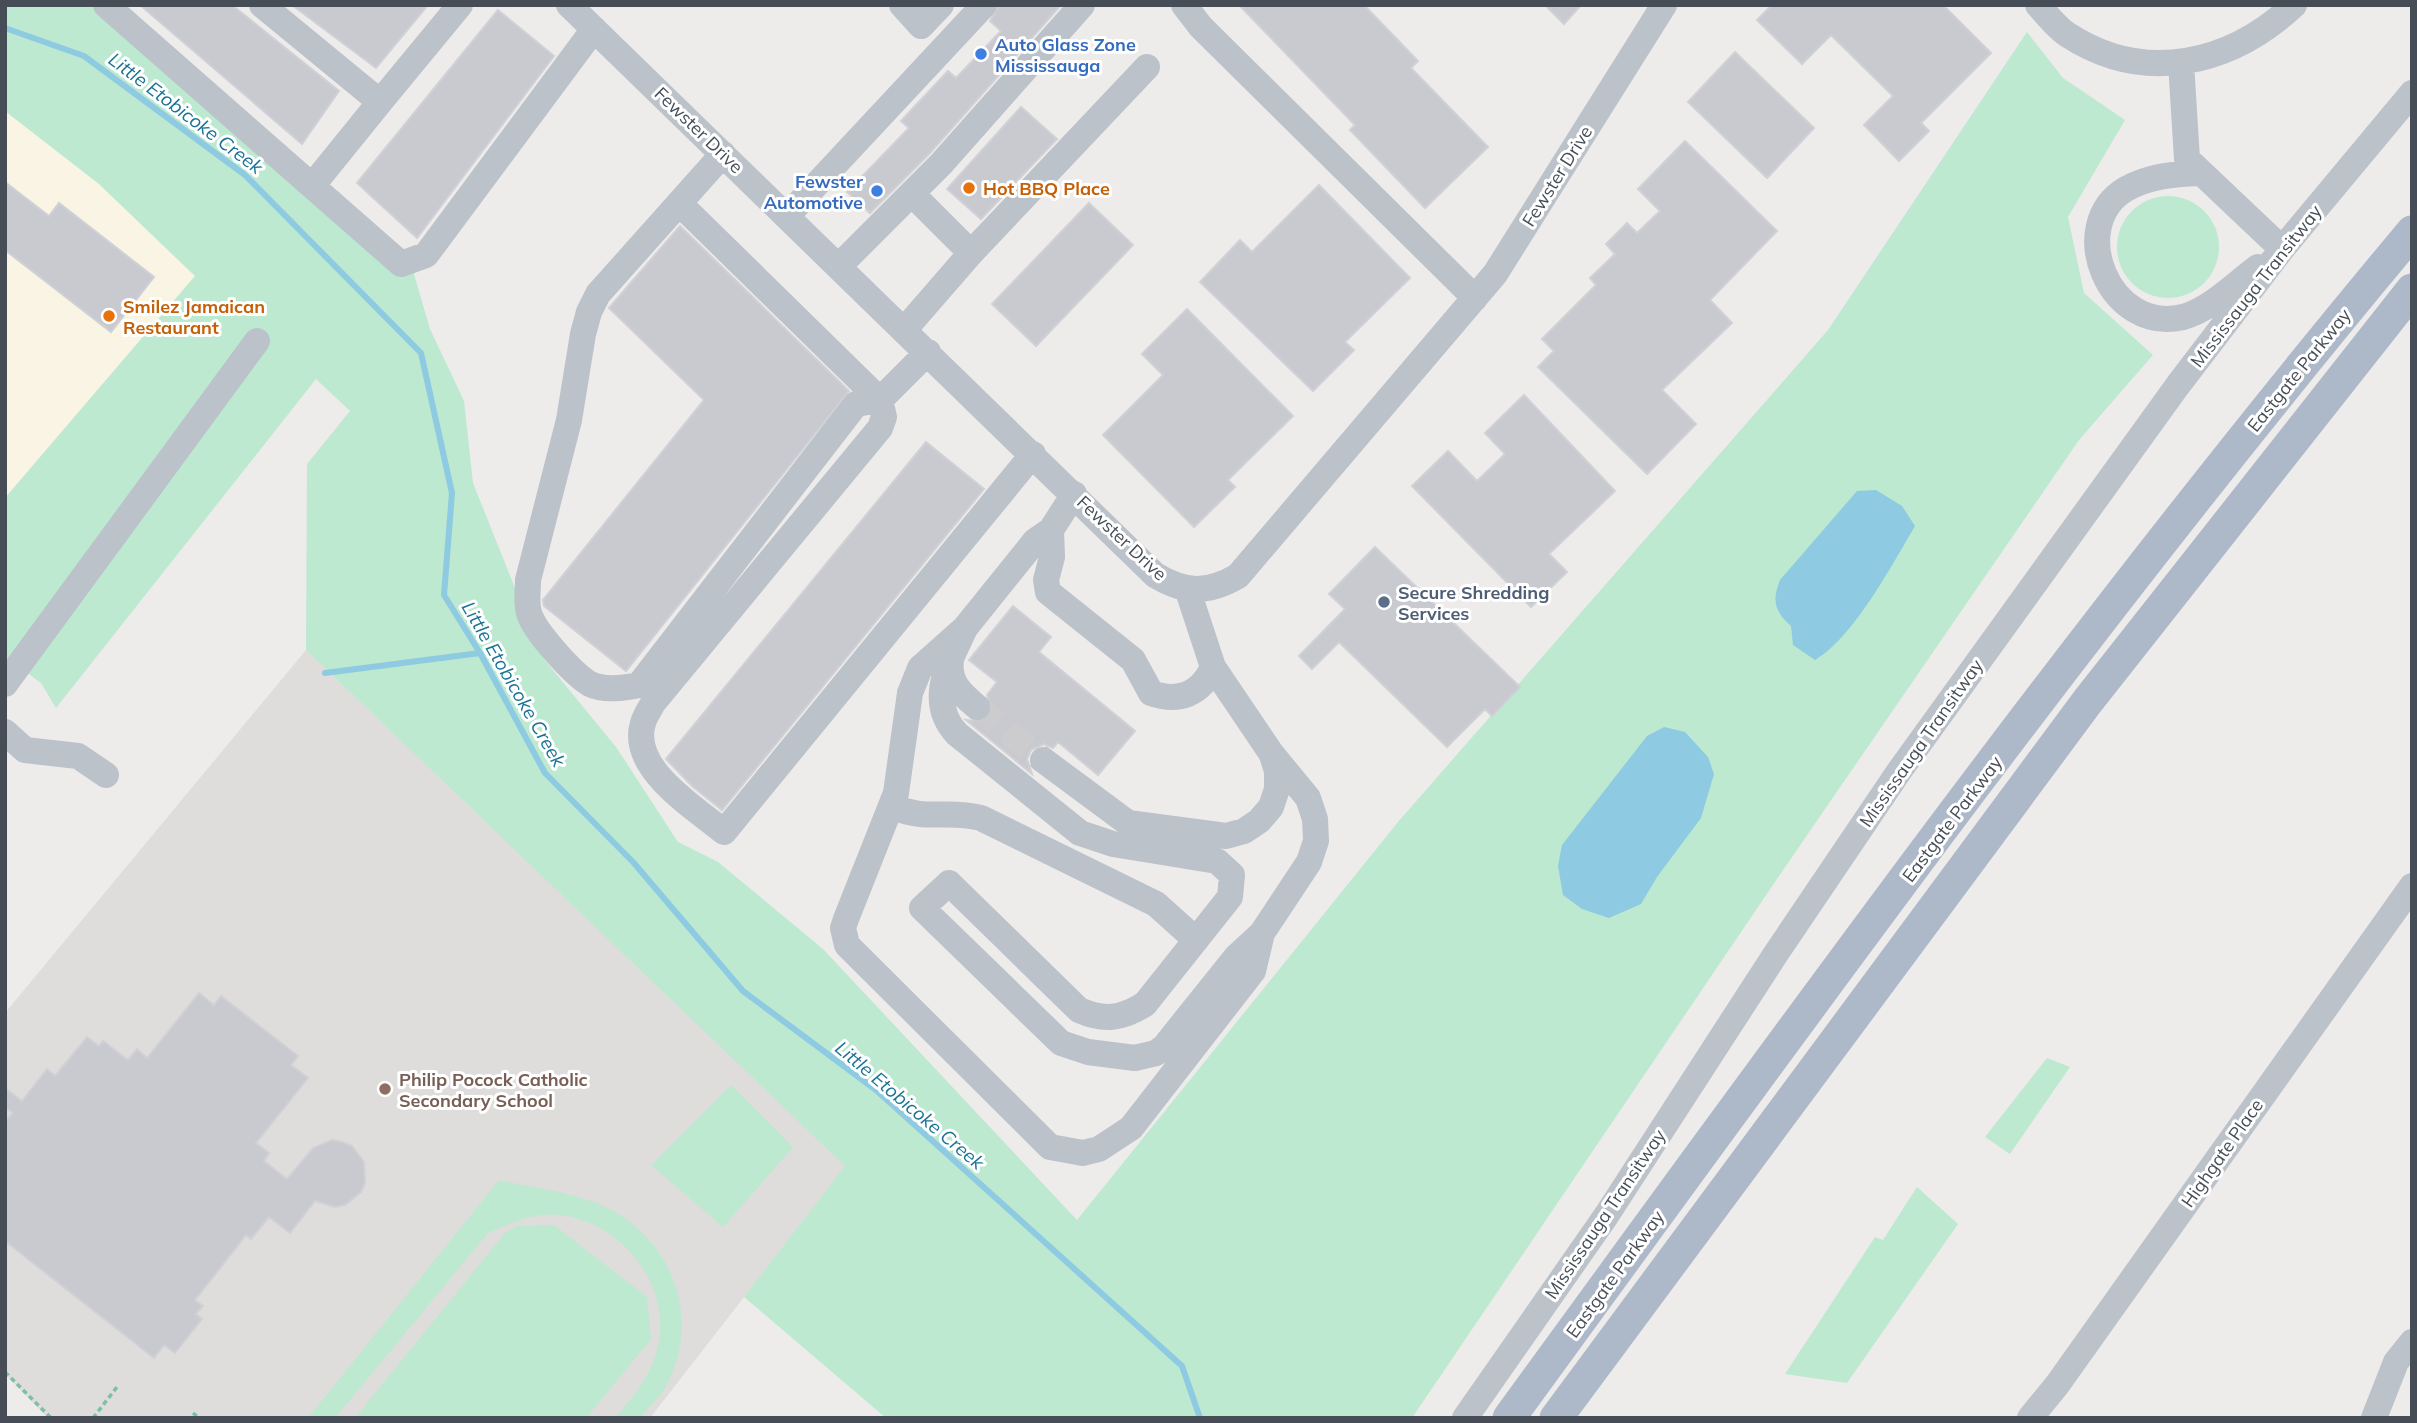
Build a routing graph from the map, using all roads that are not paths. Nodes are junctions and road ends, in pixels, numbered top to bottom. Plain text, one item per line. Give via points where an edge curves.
1 (106, 5) edge
2 (262, 5) edge
3 (460, 5) edge
4 (569, 5) edge
5 (902, 5) edge
6 (941, 5) edge
7 (984, 5) edge
8 (1082, 5) edge
9 (1184, 5) edge
10 (1664, 5) edge
11 (2038, 5) edge
12 (2294, 5) edge
13 (594, 29) junction
14 (2181, 63) junction
15 (1147, 67) dead end
16 (2412, 93) edge
17 (380, 102) junction
18 (723, 154) junction
19 (2199, 173) junction
20 (312, 186) junction
21 (912, 194) junction
22 (679, 203) junction
23 (787, 215) junction
24 (2412, 232) edge
25 (2282, 249) junction
26 (971, 254) junction
27 (839, 266) junction
28 (2412, 290) edge
29 (1475, 298) junction
30 (905, 330) junction
31 (257, 341) dead end
32 (928, 352) junction
33 (880, 400) junction
34 (1033, 454) junction
35 (1074, 494) junction
36 (1051, 530) junction
37 (1187, 588) junction
38 (965, 628) junction
39 (951, 657) junction
40 (1213, 667) junction
41 (5, 684) edge
42 (977, 707) tunnel mouth
43 (15, 741) edge
44 (1271, 753) junction
45 (106, 775) dead end
46 (891, 806) junction
47 (1096, 840) junction
48 (2412, 886) edge
49 (1262, 933) junction
50 (1196, 940) junction
51 (2412, 1342) edge
52 (1465, 1418) edge
53 (1509, 1418) edge
54 (1556, 1418) edge
55 (2030, 1418) edge
56 (2374, 1418) edge

1 - 20 street
2 - 17 street
3 - 17 street
4 - 13 street, Fewster Drive
5 - 6 street via 921,26
7 - 23 street
8 - 21 street
9 - 29 street
10 - 29 street, Fewster Drive via 1495,274
11 - 14 street via 2066,34 2098,52 2145,62
12 - 14 street via 2249,41 2213,57
13 - 18 street, Fewster Drive
13 - 20 street via 425,255 401,264
14 - 19 street via 2186,159
15 - 26 street
16 - 25 street, Mississauga Transitway
17 - 20 street
18 - 22 street
18 - 23 street, Fewster Drive
19 - 25 street
19 - 25 street via 2138,183 2124,190 2105,212 2100,229 2101,264 2106,281 2121,301 2144,315 2182,317 2204,309
21 - 26 street
21 - 27 street
22 - 33 street
22 - 33 street via 598,294 589,312 569,420 528,580 529,615 577,673 591,684 608,688 639,685 856,404
23 - 27 street, Fewster Drive
24 - 53 main road, Eastgate Parkway via 2022,725
25 - 52 street, Mississauga Transitway via 1900,770 1606,1216
26 - 30 street
27 - 30 street, Fewster Drive
28 - 54 main road, Eastgate Parkway via 2087,702
29 - 37 street, Fewster Drive via 1238,576 1220,586
30 - 32 street, Fewster Drive
31 - 41 street
32 - 33 street
32 - 34 street, Fewster Drive
33 - 34 street via 884,417 880,428 653,703 642,724 642,749 652,770 723,832
34 - 35 street, Fewster Drive
35 - 36 street
35 - 37 street, Fewster Drive via 1156,575
36 - 38 street via 1035,541
36 - 40 street via 1048,592 1133,660 1151,693 1176,698 1189,695 1200,688
37 - 40 street
38 - 39 street
38 - 46 street via 929,657 913,680
39 - 42 street via 952,681
39 - 47 street via 941,699 945,721 1080,833
40 - 44 street
43 - 45 street via 78,756
44 - 47 street via 1277,789 1270,807 1252,826 1226,836 1128,822 1051,767 1076,816
44 - 49 street via 1308,798 1315,819 1315,841 1309,862
46 - 49 street via 843,928 848,945 1058,1150 1083,1153 1099,1149 1131,1128 1253,971
46 - 50 street via 929,817 966,814 981,818 1156,904
47 - 50 street via 1217,861 1229,869 1234,883 1230,897
48 - 55 street, Highgate Place
49 - 50 street via 1236,957 1164,1047 1135,1058 1061,1043 922,908 949,883 1079,1010 1095,1017 1130,1014 1145,1004
51 - 56 street via 2396,1363

